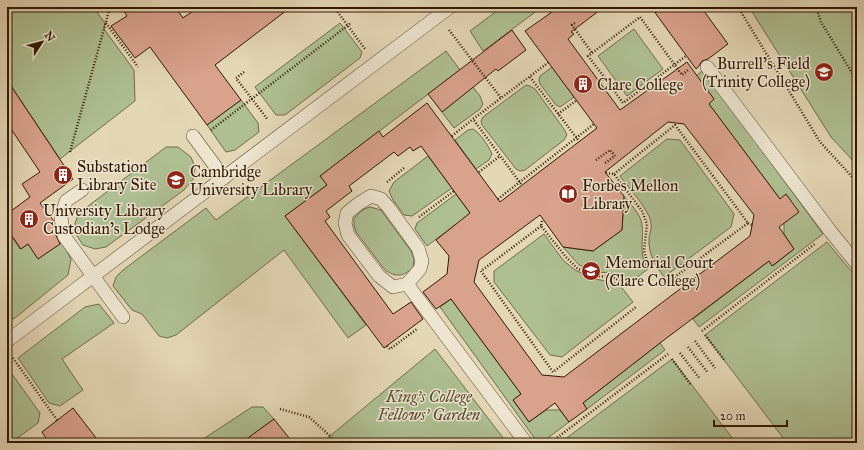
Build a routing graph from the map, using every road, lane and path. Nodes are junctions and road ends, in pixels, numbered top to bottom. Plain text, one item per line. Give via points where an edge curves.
1 (110, 7) edge
2 (334, 7) edge
3 (450, 7) edge
4 (738, 7) edge
5 (816, 7) edge
6 (438, 16) junction
7 (105, 22) junction
8 (351, 23) dead end
9 (575, 23) dead end
10 (348, 26) junction
11 (592, 53) junction
12 (686, 56) dead end
13 (549, 62) dead end
14 (375, 64) junction
15 (675, 65) junction
16 (138, 67) dead end
17 (692, 67) dead end
18 (707, 67) dead end
19 (244, 72) dead end
20 (530, 77) junction
21 (605, 78) junction
22 (857, 81) edge
23 (600, 82) dead end
24 (251, 98) junction
25 (501, 98) junction
26 (576, 100) dead end
27 (558, 114) junction
28 (473, 119) junction
29 (594, 124) dead end
30 (280, 136) junction
31 (452, 136) dead end
32 (195, 138) joint
33 (578, 139) junction
34 (70, 152) dead end
35 (500, 156) junction
36 (596, 160) dead end
37 (605, 163) dead end
38 (478, 172) dead end
39 (606, 173) dead end
40 (614, 174) junction
41 (224, 178) junction
42 (857, 182) edge
43 (520, 183) junction
44 (82, 190) dead end
45 (454, 191) dead end
46 (498, 199) dead end
47 (542, 221) dead end
48 (748, 223) junction
49 (752, 225) dead end
50 (541, 226) junction
51 (404, 228) junction
52 (831, 232) junction
53 (857, 264) edge
54 (652, 267) dead end
55 (92, 275) junction
56 (668, 282) dead end
57 (407, 284) junction
58 (625, 286) dead end
59 (636, 307) dead end
60 (123, 317) dead end
61 (432, 318) junction
62 (702, 330) dead end
63 (705, 335) dead end
64 (7, 340) edge
65 (695, 341) dead end
66 (387, 346) dead end
67 (688, 347) dead end
68 (680, 353) dead end
69 (10, 354) dead end
70 (668, 354) dead end
71 (672, 359) dead end
72 (725, 361) dead end
73 (715, 368) dead end
74 (708, 373) dead end
75 (700, 379) dead end
76 (691, 385) dead end
77 (280, 408) dead end
78 (56, 420) dead end
79 (334, 443) edge
80 (526, 443) edge
81 (550, 443) edge

1 - 7 path
2 - 10 path
3 - 6 lane
4 - 42 path via 820,142
5 - 22 path via 821,22
6 - 14 lane
6 - 25 path
7 - 16 path
7 - 34 path
8 - 10 path
9 - 11 path via 572,25
10 - 14 path
10 - 24 path
11 - 15 path via 640,17
11 - 21 path via 588,56
12 - 15 path
13 - 20 path
14 - 30 lane
15 - 17 path via 682,75
15 - 21 path via 623,103
18 - 52 lane
19 - 24 path via 236,78
20 - 25 path
20 - 27 path
21 - 23 path
24 - 30 path
24 - 32 path
25 - 28 path
26 - 27 path
27 - 33 path
28 - 31 path
28 - 35 path
29 - 33 path
30 - 41 lane
32 - 41 lane
33 - 43 path
35 - 38 path
35 - 43 path
36 - 37 path via 610,150 615,156
39 - 40 path
40 - 48 path via 674,125
40 - 54 path via 642,211 647,224 644,250
41 - 55 lane
43 - 46 path
44 - 55 lane via 66,201 61,218 64,236
45 - 51 path
47 - 50 path
48 - 49 path
48 - 56 path
50 - 58 path via 578,269 597,276 612,277
50 - 59 path via 481,271 553,372
51 - 57 lane via 418,248 422,261 420,269
51 - 57 lane via 380,199 371,196 347,213 345,222 348,235 379,276 393,287
52 - 53 lane
52 - 62 path
55 - 60 lane
55 - 64 lane
57 - 61 lane
61 - 66 path via 390,349
61 - 80 lane
63 - 72 path
65 - 73 path
67 - 74 path
68 - 75 path
69 - 78 path
70 - 81 path
71 - 76 path
77 - 79 path via 309,417

